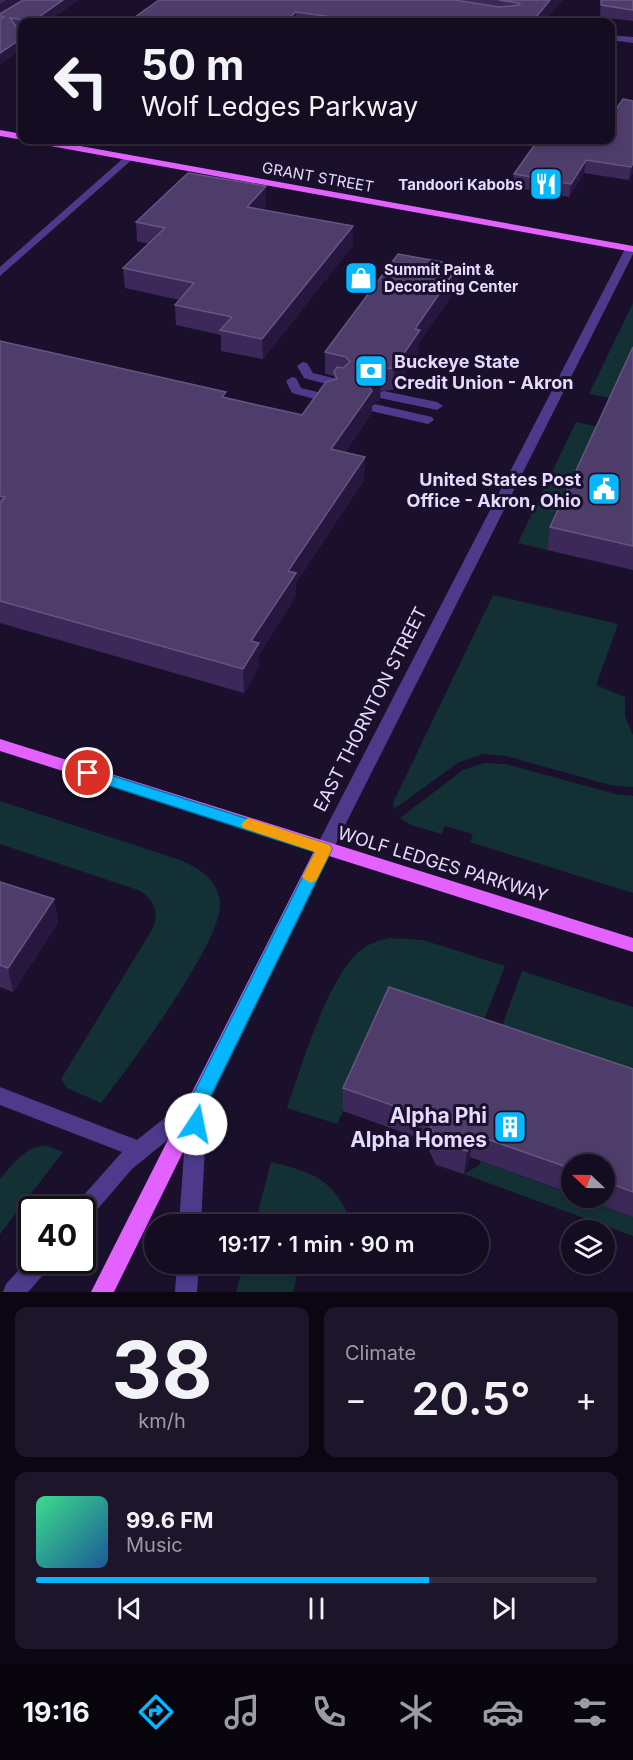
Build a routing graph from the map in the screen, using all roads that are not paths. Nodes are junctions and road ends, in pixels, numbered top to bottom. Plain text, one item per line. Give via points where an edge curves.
1 (615, 38) edge
2 (633, 40) edge
3 (0, 133) edge
4 (18, 136) edge
5 (57, 144) edge
6 (130, 157) junction
7 (632, 247) edge
8 (0, 273) edge
9 (336, 391) joint
10 (380, 402) edge
11 (433, 413) dead end
12 (0, 745) edge
13 (324, 849) junction
14 (633, 945) edge
15 (0, 1096) edge
16 (198, 1104) junction
17 (140, 1150) junction
18 (96, 1196) edge
19 (191, 1214) edge
20 (30, 1274) edge
21 (187, 1274) edge
22 (14, 1292) edge
23 (102, 1292) edge
24 (186, 1292) edge

1 - 2 street
3 - 4 main road
5 - 6 main road, GRANT STREET
6 - 7 main road, GRANT STREET
6 - 8 street
7 - 13 street, EAST THORNTON STREET
9 - 9 street via 296,390 298,373 308,375
10 - 11 street
12 - 13 main road, WOLF LEDGES PARKWAY
13 - 14 main road, WOLF LEDGES PARKWAY
13 - 16 main road, EAST THORNTON STREET
15 - 17 street
16 - 17 street
16 - 19 street
16 - 23 main road, EAST THORNTON STREET
17 - 18 street
20 - 22 street
21 - 24 street

